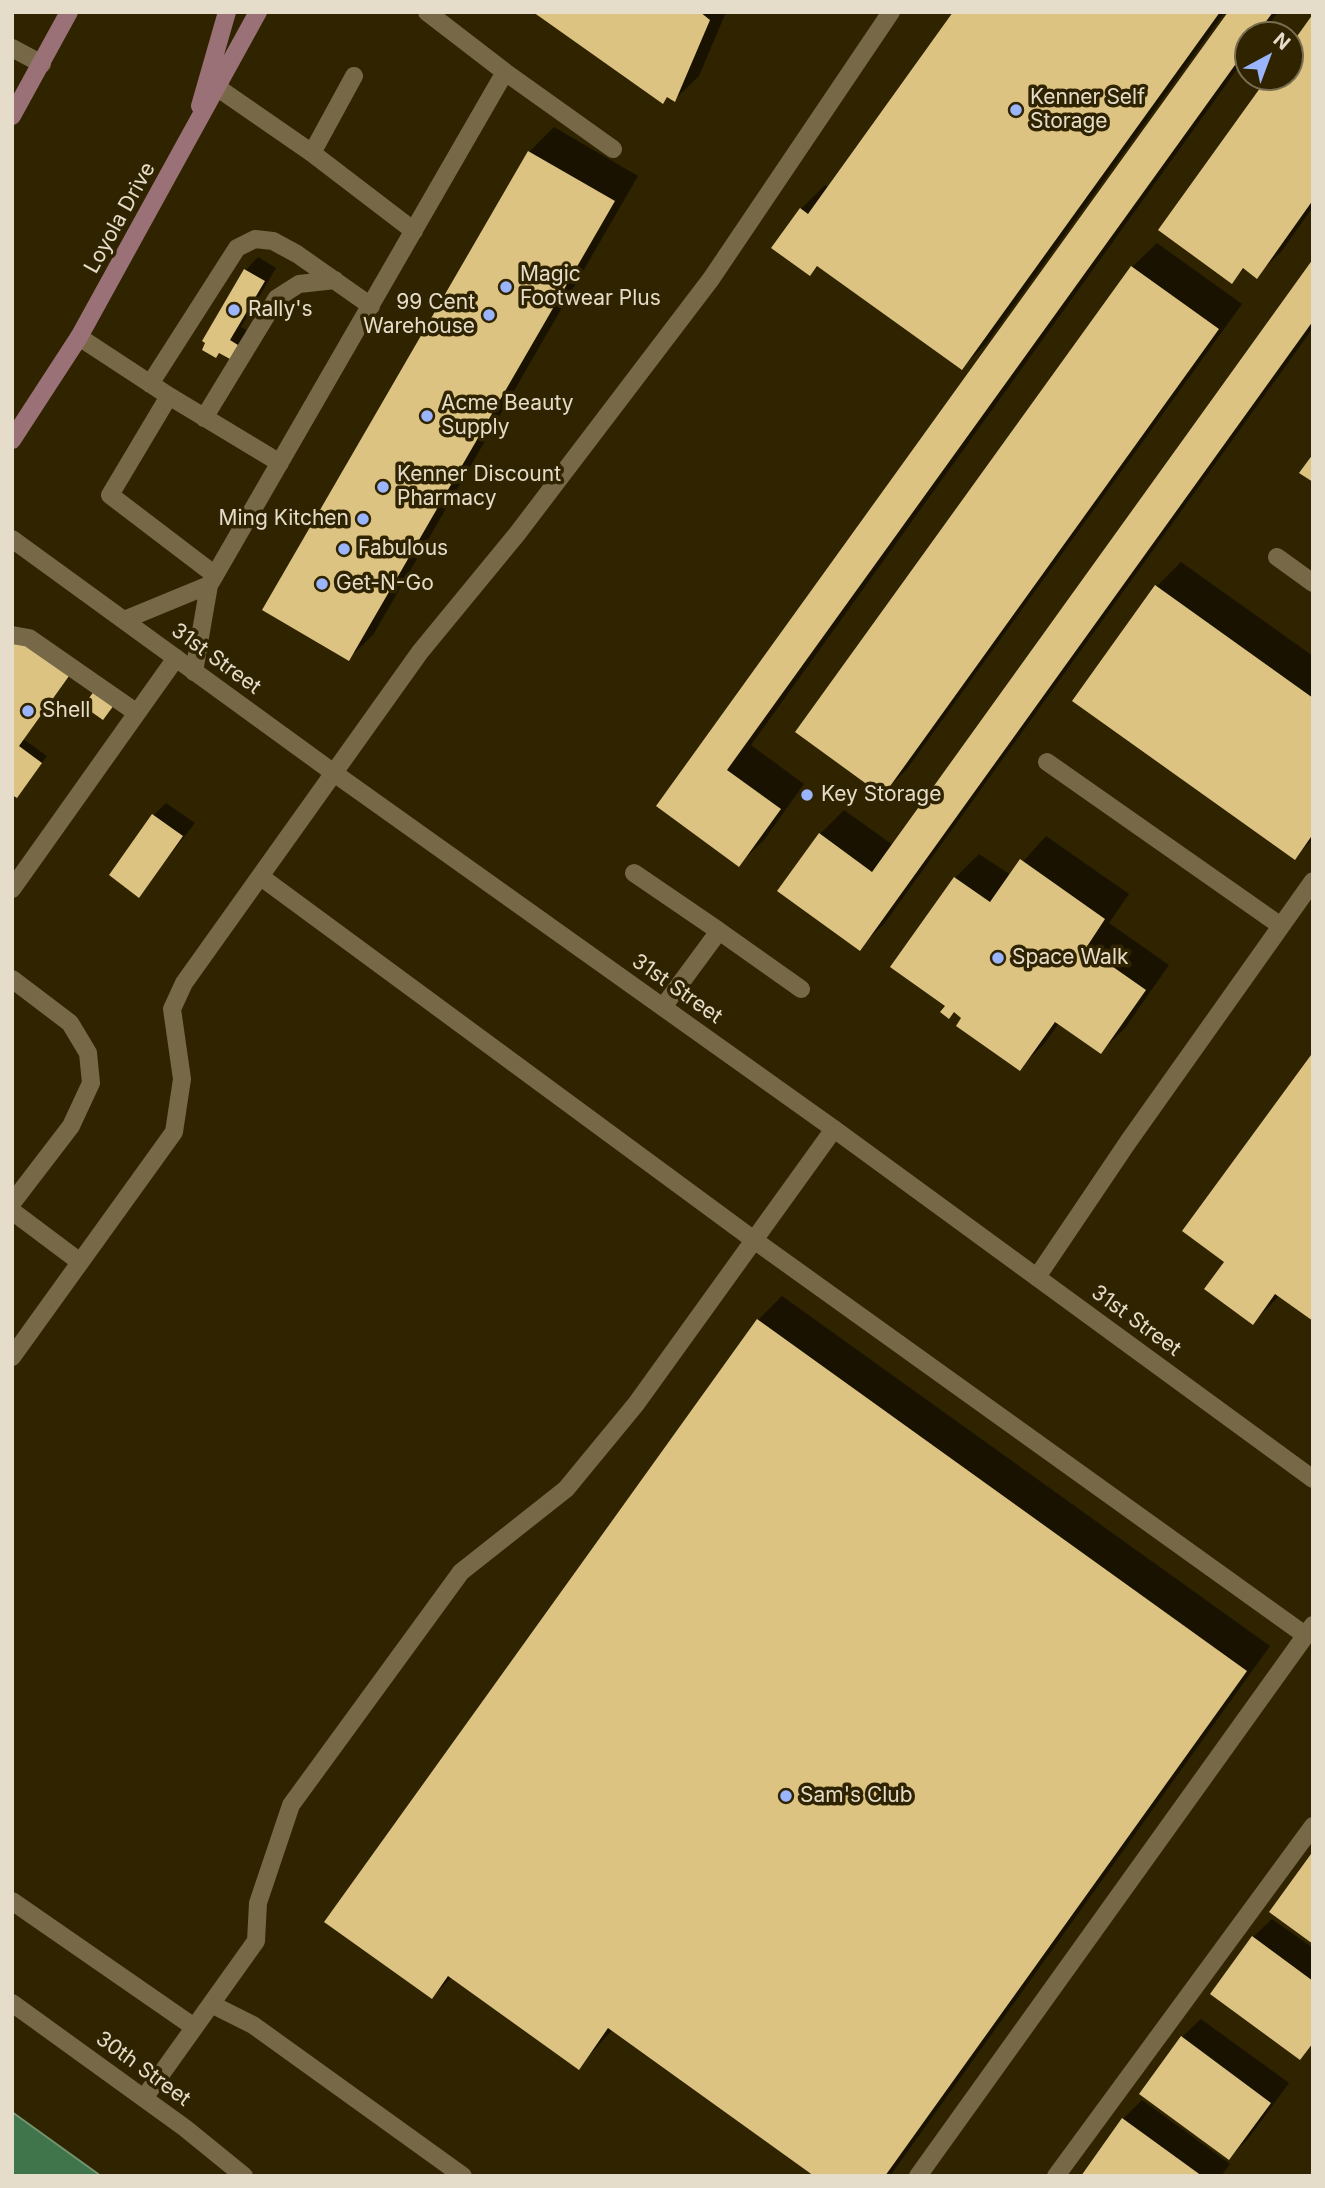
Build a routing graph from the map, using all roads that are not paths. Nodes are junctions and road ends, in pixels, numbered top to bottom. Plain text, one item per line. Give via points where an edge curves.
1 (69, 12) edge
2 (227, 12) edge
3 (258, 12) edge
4 (428, 12) edge
5 (891, 12) edge
6 (12, 48) edge
7 (42, 64) junction
8 (505, 72) junction
9 (354, 76) dead end
10 (218, 88) junction
11 (12, 116) edge
12 (190, 140) junction
13 (613, 149) dead end
14 (312, 153) junction
15 (414, 232) junction
16 (334, 280) junction
17 (371, 306) junction
18 (79, 337) junction
19 (150, 384) junction
20 (169, 396) junction
21 (204, 418) junction
22 (12, 440) edge
23 (281, 463) junction
24 (12, 538) edge
25 (1277, 557) dead end
26 (212, 580) junction
27 (1313, 583) edge
28 (124, 620) junction
29 (12, 635) edge
30 (176, 658) junction
31 (194, 672) junction
32 (137, 713) junction
33 (1047, 762) dead end
34 (334, 774) junction
35 (634, 873) dead end
36 (261, 877) junction
37 (1313, 881) edge
38 (12, 889) edge
39 (1281, 926) junction
40 (719, 931) junction
41 (12, 979) edge
42 (801, 989) dead end
43 (663, 1007) junction
44 (834, 1129) junction
45 (12, 1203) edge
46 (12, 1211) edge
47 (754, 1240) junction
48 (80, 1262) junction
49 (1037, 1277) junction
50 (12, 1357) edge
51 (1313, 1479) edge
52 (1309, 1630) edge
53 (1313, 1826) edge
54 (12, 1901) edge
55 (12, 2003) edge
56 (211, 2004) junction
57 (194, 2027) junction
58 (144, 2098) junction
59 (244, 2176) edge
60 (463, 2176) edge
61 (918, 2176) edge
62 (1056, 2176) edge

1 - 7 main road
2 - 12 main road
3 - 10 main road, Loyola Drive
4 - 8 street
5 - 34 street via 711,279 517,534 420,652
6 - 7 street
7 - 11 main road
8 - 13 street
8 - 15 street
9 - 14 street
10 - 12 main road, Loyola Drive
10 - 14 street
12 - 18 main road, Loyola Drive
14 - 15 street
15 - 17 street
16 - 17 street
16 - 19 street via 273,241 254,239 237,248
16 - 21 street via 299,284 276,298
17 - 23 street
18 - 19 street
18 - 22 main road, Loyola Drive
19 - 20 street
20 - 21 street
20 - 26 street via 110,495
21 - 23 street
23 - 26 street
24 - 28 street, 31st Street
25 - 27 street
26 - 28 street
26 - 31 street
28 - 30 street, 31st Street
29 - 32 street via 29,638
30 - 31 street, 31st Street
30 - 32 street
31 - 34 street, 31st Street
32 - 38 street
33 - 39 street
34 - 36 street
34 - 43 street, 31st Street
35 - 40 street
36 - 47 street
36 - 48 street via 184,983 172,1009 182,1079 174,1132
37 - 39 street
39 - 49 street
40 - 42 street
40 - 43 street
41 - 45 street via 70,1023 88,1053 91,1083 71,1126
43 - 44 street, 31st Street
44 - 47 street
44 - 49 street, 31st Street
46 - 48 street
47 - 52 street
47 - 56 street via 636,1404 566,1489 461,1572 290,1805 258,1903 256,1941
48 - 50 street
49 - 51 street, 31st Street
52 - 61 street
53 - 62 street
54 - 57 street
55 - 58 street, 30th Street
56 - 57 street
56 - 60 street via 253,2025
57 - 58 street
58 - 59 street, 30th Street

